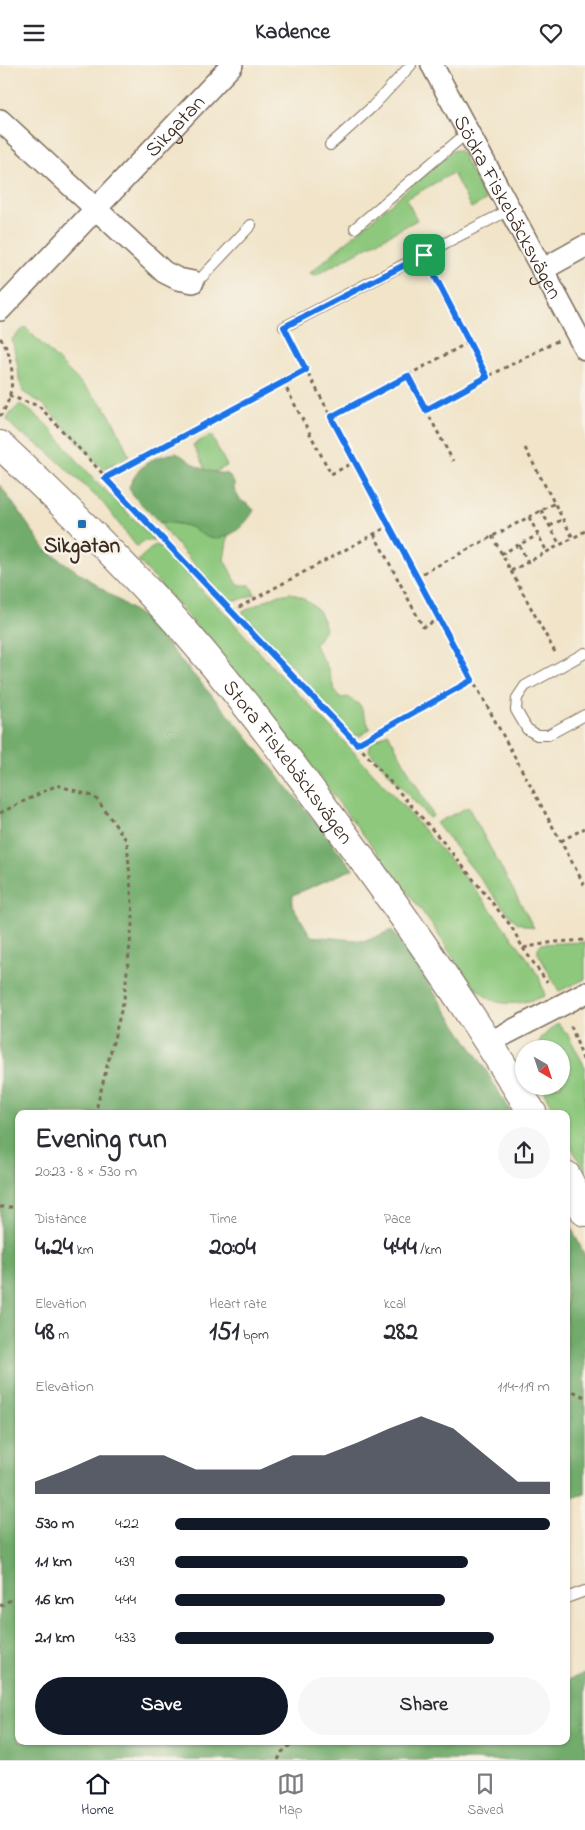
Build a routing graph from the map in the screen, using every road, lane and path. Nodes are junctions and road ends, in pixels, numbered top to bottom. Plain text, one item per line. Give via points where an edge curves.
1 (232, 65) edge
2 (411, 65) edge
3 (432, 65) edge
4 (0, 120) edge
5 (468, 132) junction
6 (330, 145) dead end
7 (96, 209) junction
8 (509, 210) junction
9 (251, 225) dead end
10 (355, 228) dead end
11 (585, 246) edge
12 (424, 255) junction
13 (542, 271) junction
14 (193, 283) joint
15 (0, 310) edge
16 (284, 327) joint
17 (0, 338) edge
18 (580, 341) edge
19 (469, 342) junction
20 (306, 370) junction
21 (408, 376) junction
22 (487, 377) junction
23 (283, 382) junction
24 (9, 396) junction
25 (426, 410) junction
26 (0, 416) edge
27 (331, 417) junction
28 (0, 445) edge
29 (525, 448) dead end
30 (453, 461) dead end
31 (354, 462) junction
32 (105, 478) junction
33 (555, 503) junction
34 (542, 510) junction
35 (529, 517) junction
36 (563, 519) junction
37 (389, 526) junction
38 (550, 526) junction
39 (585, 531) edge
40 (374, 535) junction
41 (538, 535) junction
42 (492, 536) junction
43 (573, 538) junction
44 (519, 545) junction
45 (560, 545) junction
46 (547, 552) junction
47 (501, 554) junction
48 (528, 562) junction
49 (511, 571) junction
50 (416, 577) junction
51 (232, 611) junction
52 (439, 619) junction
53 (585, 653) edge
54 (562, 665) junction
55 (472, 680) junction
56 (585, 715) edge
57 (357, 744) junction
58 (0, 813) edge
59 (585, 828) edge
60 (561, 841) junction
61 (585, 886) edge
62 (585, 940) edge
63 (523, 948) junction
64 (547, 982) dead end
65 (585, 993) edge
66 (571, 1026) dead end
67 (490, 1042) junction
68 (585, 1065) edge
69 (96, 1110) edge
70 (531, 1110) edge
71 (570, 1183) edge
72 (0, 1207) edge
73 (15, 1207) edge
74 (585, 1212) edge
75 (570, 1390) edge
76 (585, 1397) edge
77 (585, 1591) edge
78 (15, 1597) edge
79 (570, 1597) edge
80 (0, 1606) edge
81 (290, 1745) edge
82 (278, 1760) edge

1 - 7 street, Sikgatan
2 - 6 lane
3 - 5 street, Södra Fiskebäcksvägen
4 - 7 street
5 - 8 street, Södra Fiskebäcksvägen
5 - 10 lane
7 - 14 street via 164,272
7 - 15 street, Sikgatan
8 - 12 lane
8 - 13 street, Södra Fiskebäcksvägen
9 - 14 lane
11 - 13 street
12 - 16 lane
12 - 19 path
13 - 18 street, Södra Fiskebäcksvägen
16 - 20 path
17 - 24 path via 11,360
18 - 22 path
19 - 21 path
19 - 22 path
20 - 23 path
20 - 27 path
21 - 25 path
21 - 27 path
22 - 25 path
23 - 31 path via 331,474
23 - 32 path
24 - 26 path via 6,409
24 - 32 path via 39,406
25 - 30 path
27 - 31 path
28 - 67 street, Stora Fiskebäcksvägen via 165,610 230,686 366,863
29 - 33 path
31 - 37 path
32 - 51 path
33 - 34 path
33 - 36 path
34 - 35 path
34 - 38 path
35 - 41 path
35 - 42 path
36 - 38 path
36 - 43 path
37 - 40 path
37 - 50 path
38 - 45 path
39 - 43 path
40 - 51 path
40 - 52 path via 423,627
41 - 44 path
41 - 46 path
42 - 47 path
42 - 50 path
43 - 45 path
44 - 47 path
44 - 48 path
45 - 46 path
46 - 48 path
47 - 49 path
48 - 49 path
49 - 54 path
50 - 52 path
51 - 57 path
52 - 55 path
53 - 54 lane
54 - 56 lane via 525,686 517,698 516,710 527,729 537,735 548,735
55 - 57 path
55 - 60 path
57 - 63 path via 444,843 511,926
58 - 69 path via 57,785 95,797 127,841 133,916 124,999
59 - 60 path
60 - 61 path
62 - 63 path
63 - 64 path
65 - 67 street
66 - 68 path
67 - 70 street, Stora Fiskebäcksvägen
71 - 74 street
72 - 73 path
75 - 76 path
77 - 79 lane
78 - 80 path
81 - 82 path

